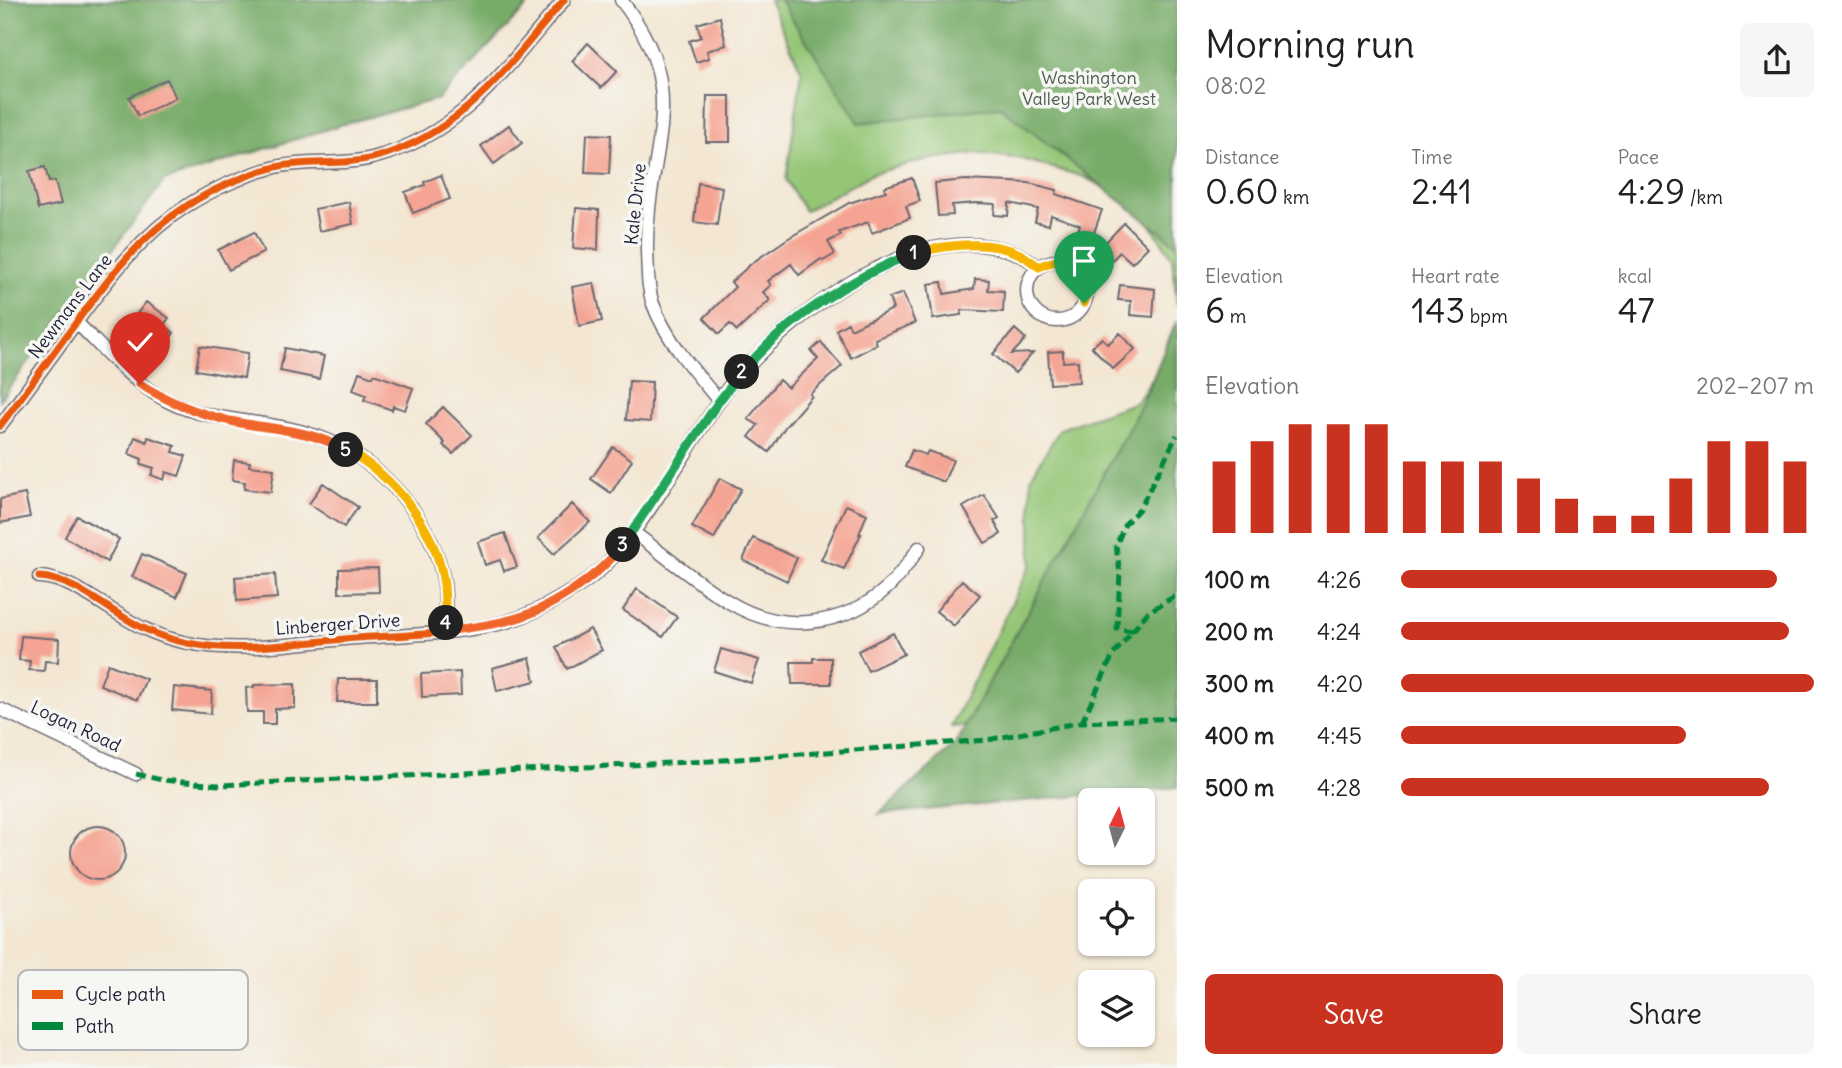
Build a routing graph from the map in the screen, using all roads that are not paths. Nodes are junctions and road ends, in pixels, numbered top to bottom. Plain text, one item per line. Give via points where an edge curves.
1 (564, 0) edge
2 (621, 0) edge
3 (1039, 267) junction
4 (76, 322) junction
5 (719, 401) junction
6 (0, 426) edge
7 (633, 531) junction
8 (919, 548) dead end
9 (39, 577) dead end
10 (446, 631) junction
11 (0, 709) edge
12 (136, 774) dead end

1 - 4 street, Newmans Lane via 479,99 455,119 405,147 374,158 276,167 199,199 127,257
2 - 5 street, Kale Drive via 644,32 663,92 647,233 648,283 653,303 679,352
3 - 3 street via 1027,293 1034,311 1061,321 1079,312 1087,294 1076,267 1058,260
3 - 5 street, Linberger Drive via 1019,254 980,246 915,252 884,264 797,319 746,367
4 - 6 street, Newmans Lane
4 - 10 street via 140,384 162,398 230,421 303,432 365,460 413,510 426,533 444,584
5 - 7 street, Linberger Drive
7 - 8 street via 730,603 758,615 811,623 839,618 865,604 888,587
7 - 10 street, Linberger Drive via 611,560 547,605 508,621
9 - 10 street, Linberger Drive via 61,580 142,628 189,644 230,648
11 - 12 street, Logan Road

